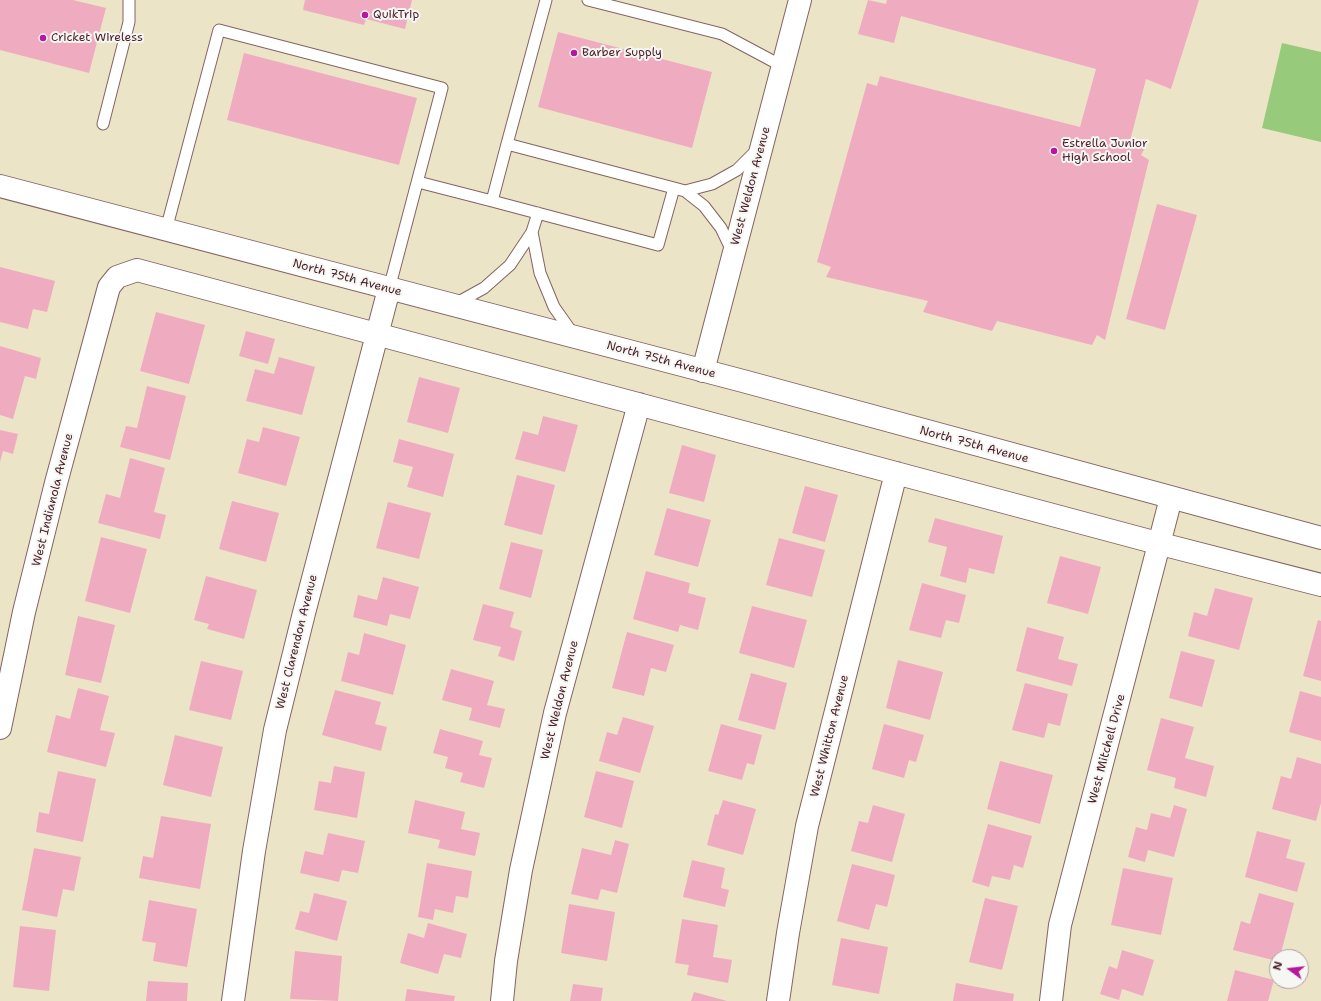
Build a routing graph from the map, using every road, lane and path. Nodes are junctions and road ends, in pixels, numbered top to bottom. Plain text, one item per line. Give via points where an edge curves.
1 (129, 0) edge
2 (546, 0) edge
3 (588, 0) edge
4 (800, 0) edge
5 (782, 66) junction
6 (103, 124) dead end
7 (507, 144) junction
8 (762, 145) junction
9 (418, 182) junction
10 (0, 186) edge
11 (680, 189) junction
12 (492, 201) junction
13 (538, 213) junction
14 (166, 230) junction
15 (532, 232) junction
16 (733, 253) junction
17 (389, 289) junction
18 (453, 306) junction
19 (378, 335) junction
20 (575, 338) junction
21 (703, 371) junction
22 (638, 404) junction
23 (896, 473) junction
24 (1171, 498) junction
25 (1321, 538) edge
26 (1160, 544) junction
27 (1321, 585) edge
28 (0, 728) edge
29 (233, 1001) edge
30 (502, 1001) edge
31 (778, 1001) edge
32 (1051, 1001) edge

1 - 6 lane via 129,22
2 - 7 lane
3 - 5 lane via 722,34
4 - 5 street, West Weldon Avenue
5 - 8 street, West Weldon Avenue
7 - 11 lane
7 - 12 lane
8 - 11 lane via 737,170 712,184
8 - 16 street, West Weldon Avenue
9 - 12 lane
9 - 14 lane via 442,88 219,30
9 - 17 lane
10 - 14 street, North 75th Avenue
11 - 13 lane via 658,245
11 - 16 lane via 704,206 717,222
12 - 13 lane
13 - 15 lane
14 - 17 street, North 75th Avenue
15 - 18 lane via 510,265 484,288
15 - 20 lane via 540,273 554,308
16 - 21 street, West Weldon Avenue
17 - 18 street, North 75th Avenue
17 - 19 street, West Clarendon Avenue
18 - 20 street, North 75th Avenue
19 - 22 street
19 - 28 street, West Indianola Avenue via 137,270 117,277 109,287 56,483 24,612
19 - 29 street, West Clarendon Avenue via 304,613 276,730 254,851
20 - 21 street, North 75th Avenue
21 - 24 street, North 75th Avenue
22 - 23 street
22 - 30 street, West Weldon Avenue via 552,728 521,870
23 - 26 street
23 - 31 street, West Whitton Avenue via 807,826
24 - 25 street, North 75th Avenue
24 - 26 street, West Mitchell Drive
26 - 27 street
26 - 32 street, West Mitchell Drive via 1060,925

